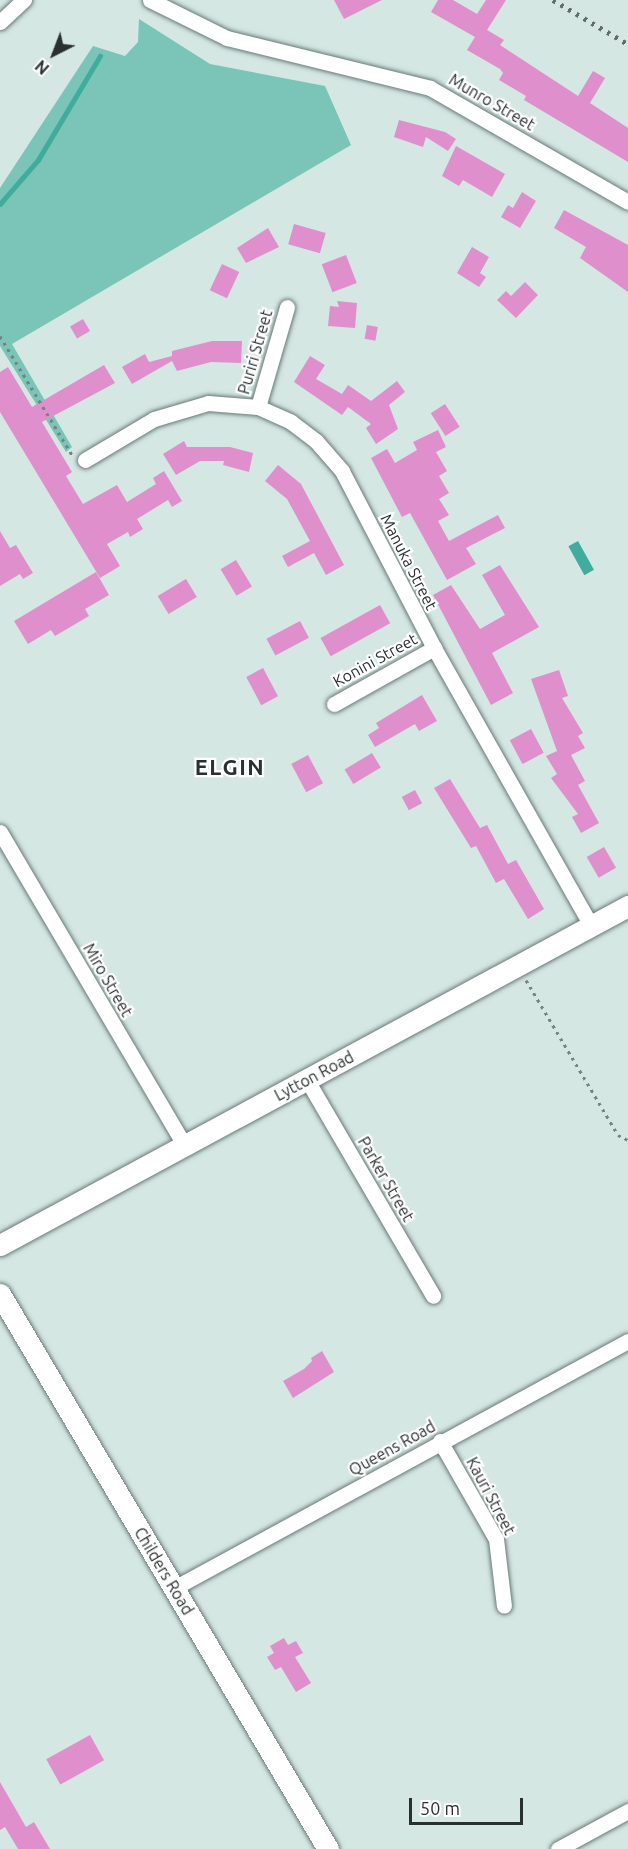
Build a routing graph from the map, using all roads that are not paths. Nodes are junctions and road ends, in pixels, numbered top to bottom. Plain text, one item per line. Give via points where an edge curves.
1 (24, 0) edge
2 (150, 0) edge
3 (0, 22) edge
4 (628, 202) edge
5 (287, 307) dead end
6 (258, 407) junction
7 (85, 460) road end
8 (434, 648) junction
9 (334, 704) dead end
10 (0, 832) edge
11 (628, 906) edge
12 (591, 926) junction
13 (307, 1080) junction
14 (185, 1146) junction
15 (0, 1245) edge
16 (0, 1294) edge
17 (433, 1296) dead end
18 (628, 1341) edge
19 (440, 1441) junction
20 (174, 1588) junction
21 (504, 1606) dead end
22 (628, 1811) edge
23 (328, 1849) edge
24 (558, 1849) edge

1 - 3 street
2 - 4 street, Munro Street via 227,38 430,88
5 - 6 street, Puriri Street
6 - 7 street, Manuka Street via 228,403 186,407 154,419
6 - 8 street, Manuka Street via 291,422 316,441 342,471
8 - 9 street, Konini Street
8 - 12 street, Manuka Street
10 - 14 street, Miro Street
11 - 12 main road, Lytton Road
12 - 13 main road, Lytton Road
13 - 14 main road, Lytton Road
13 - 17 street, Parker Street
14 - 15 main road, Lytton Road
16 - 20 main road, Childers Road
18 - 19 street, Queens Road
19 - 20 street, Queens Road
19 - 21 street, Kauri Street via 496,1539
20 - 23 main road, Childers Road
22 - 24 street

